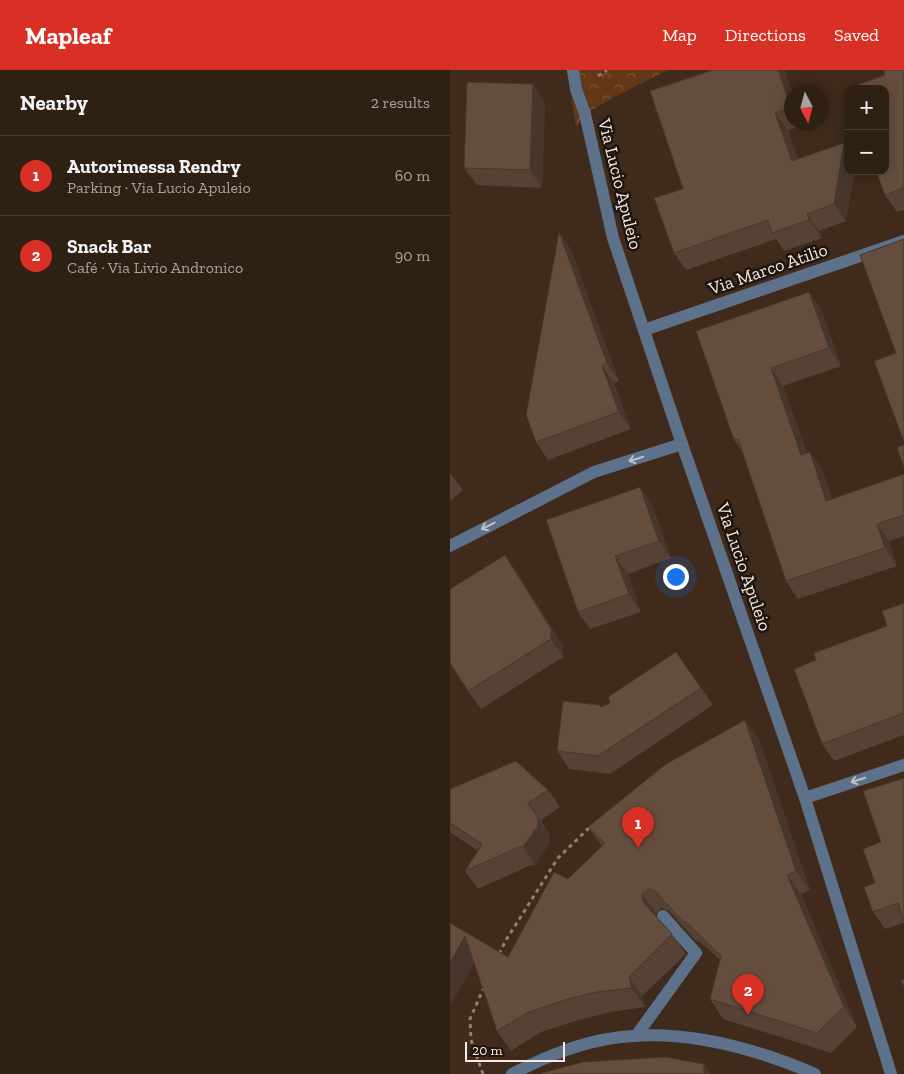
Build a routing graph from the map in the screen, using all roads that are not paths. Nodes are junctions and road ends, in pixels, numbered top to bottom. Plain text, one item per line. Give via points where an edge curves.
1 (573, 70) edge
2 (904, 241) edge
3 (644, 330) junction
4 (682, 444) junction
5 (450, 546) edge
6 (904, 765) edge
7 (804, 798) junction
8 (663, 916) edge
9 (636, 1036) junction
10 (512, 1074) edge
11 (815, 1074) edge
12 (891, 1074) edge

1 - 3 street, Via Lucio Apuleio via 614,238
2 - 3 street, Via Marco Atilio
3 - 4 street, Via Lucio Apuleio
4 -> 5 street via 594,472
4 - 7 street, Via Lucio Apuleio
6 -> 7 street
7 - 12 street, Via Lucio Apuleio
8 - 9 street via 696,953
9 - 10 street via 597,1041 565,1050
9 - 11 street via 671,1036 739,1046

